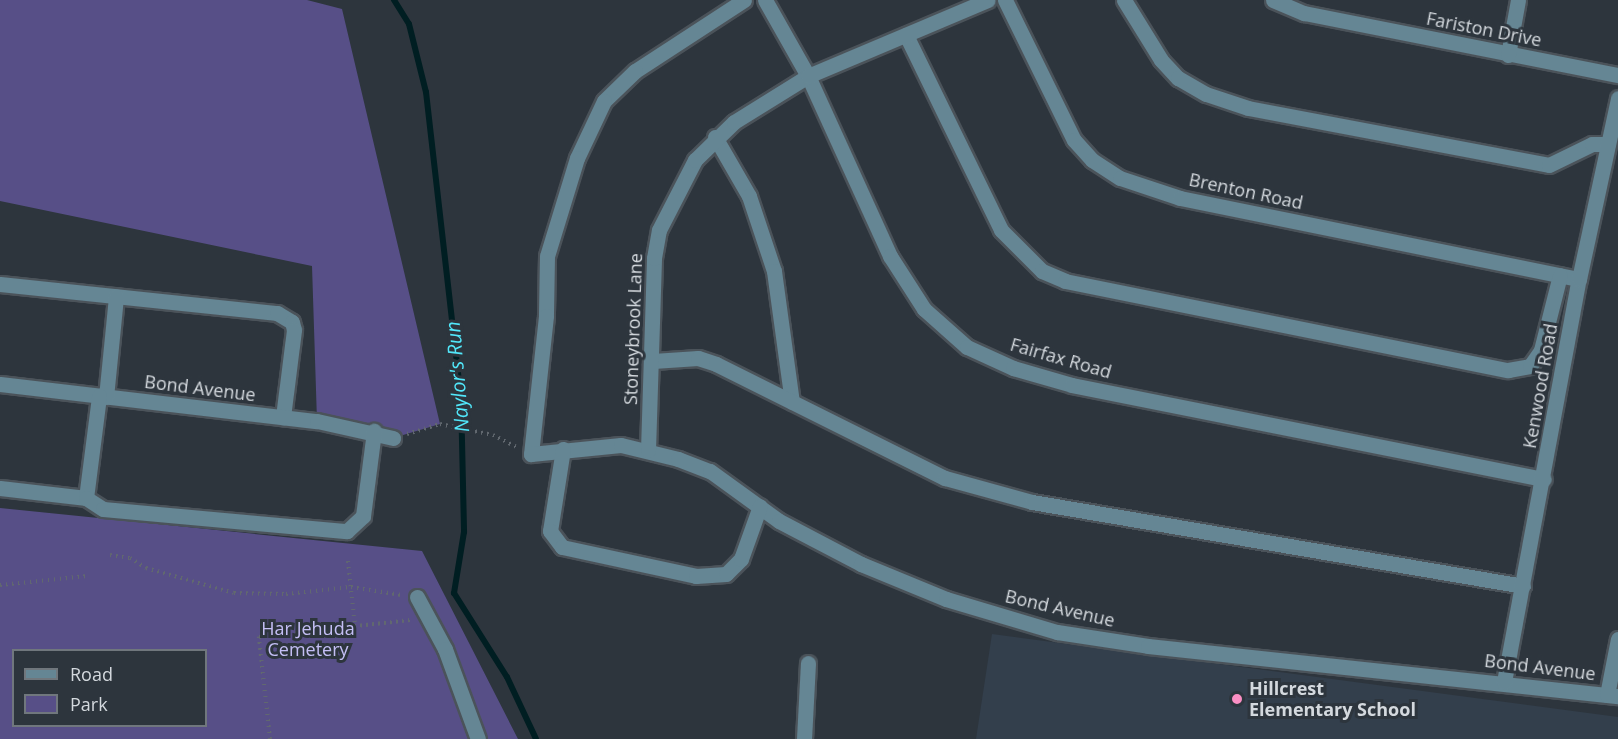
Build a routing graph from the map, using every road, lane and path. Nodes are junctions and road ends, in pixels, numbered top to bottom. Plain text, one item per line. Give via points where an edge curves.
1 (744, 0) edge
2 (765, 0) edge
3 (988, 0) edge
4 (1005, 0) edge
5 (1124, 0) edge
6 (1273, 0) edge
7 (1518, 0) edge
8 (906, 35) junction
9 (1508, 55) junction
10 (1618, 75) edge
11 (808, 76) junction
12 (1618, 98) edge
13 (715, 137) junction
14 (1608, 144) junction
15 (1560, 275) junction
16 (1579, 279) junction
17 (0, 284) edge
18 (116, 296) junction
19 (653, 361) junction
20 (0, 384) edge
21 (103, 396) junction
22 (792, 402) junction
23 (283, 417) junction
24 (374, 431) junction
25 (393, 438) joint
26 (563, 449) junction
27 (648, 450) junction
28 (531, 454) junction
29 (1544, 479) junction
30 (0, 488) edge
31 (86, 498) junction
32 (760, 506) junction
33 (110, 555) dead end
34 (348, 561) dead end
35 (88, 576) dead end
36 (0, 585) edge
37 (1523, 586) junction
38 (351, 587) junction
39 (417, 597) joint
40 (429, 618) junction
41 (355, 626) junction
42 (1618, 639) edge
43 (808, 663) dead end
44 (1504, 682) junction
45 (1613, 695) edge
46 (270, 739) edge
47 (477, 739) edge
48 (804, 739) edge

1 - 28 street via 634,71 604,101 577,158 547,256 546,316
2 - 11 street, Fairfax Road
3 - 8 street, Stoneybrook Lane
4 - 15 street, Brenton Road via 1074,140 1092,160 1120,178 1180,198
5 - 14 street via 1161,60 1178,78 1206,94 1248,108 1550,165 1592,144
6 - 9 street, Fariston Drive via 1304,13
7 - 9 street
8 - 11 street, Stoneybrook Lane
8 - 15 street via 1001,230 1042,270 1065,281 1508,370 1530,366 1541,350
9 - 10 street, Fariston Drive
11 - 13 street, Stoneybrook Lane
11 - 29 street, Fairfax Road via 890,256 924,309 968,347 1013,368 1072,385
12 - 14 street, Kenwood Road
13 - 19 street, Stoneybrook Lane via 685,173 659,230 650,295
13 - 22 street via 749,196 774,271
14 - 16 street, Kenwood Road
15 - 16 street, Brenton Road
16 - 29 street, Kenwood Road
17 - 18 street
18 - 21 street
18 - 23 street via 287,317 294,330
19 - 22 street via 698,358
19 - 27 street, Stoneybrook Lane
20 - 21 street, Bond Avenue
21 - 23 street, Bond Avenue
21 - 31 street
22 - 37 street via 945,478 1032,502
23 - 24 street, Bond Avenue
24 - 25 street, Bond Avenue
24 - 31 street via 363,516 347,531 103,508
25 - 28 path via 440,424 493,435
26 - 27 street, Bond Avenue via 621,446
26 - 28 street, Bond Avenue
26 - 32 street via 550,531 562,547 696,576 726,574 741,560
27 - 32 street, Bond Avenue via 710,471
29 - 37 street, Kenwood Road
30 - 31 street
32 - 44 street, Bond Avenue via 812,540 903,583 1057,632 1148,646
33 - 38 path via 234,593 286,594
34 - 38 path
35 - 36 path
37 - 44 street, Kenwood Road
38 - 39 path
38 - 41 path
39 - 40 street
40 - 41 path
40 - 47 street via 445,649
41 - 46 path via 259,636
42 - 45 street
43 - 48 street
44 - 45 street, Bond Avenue

